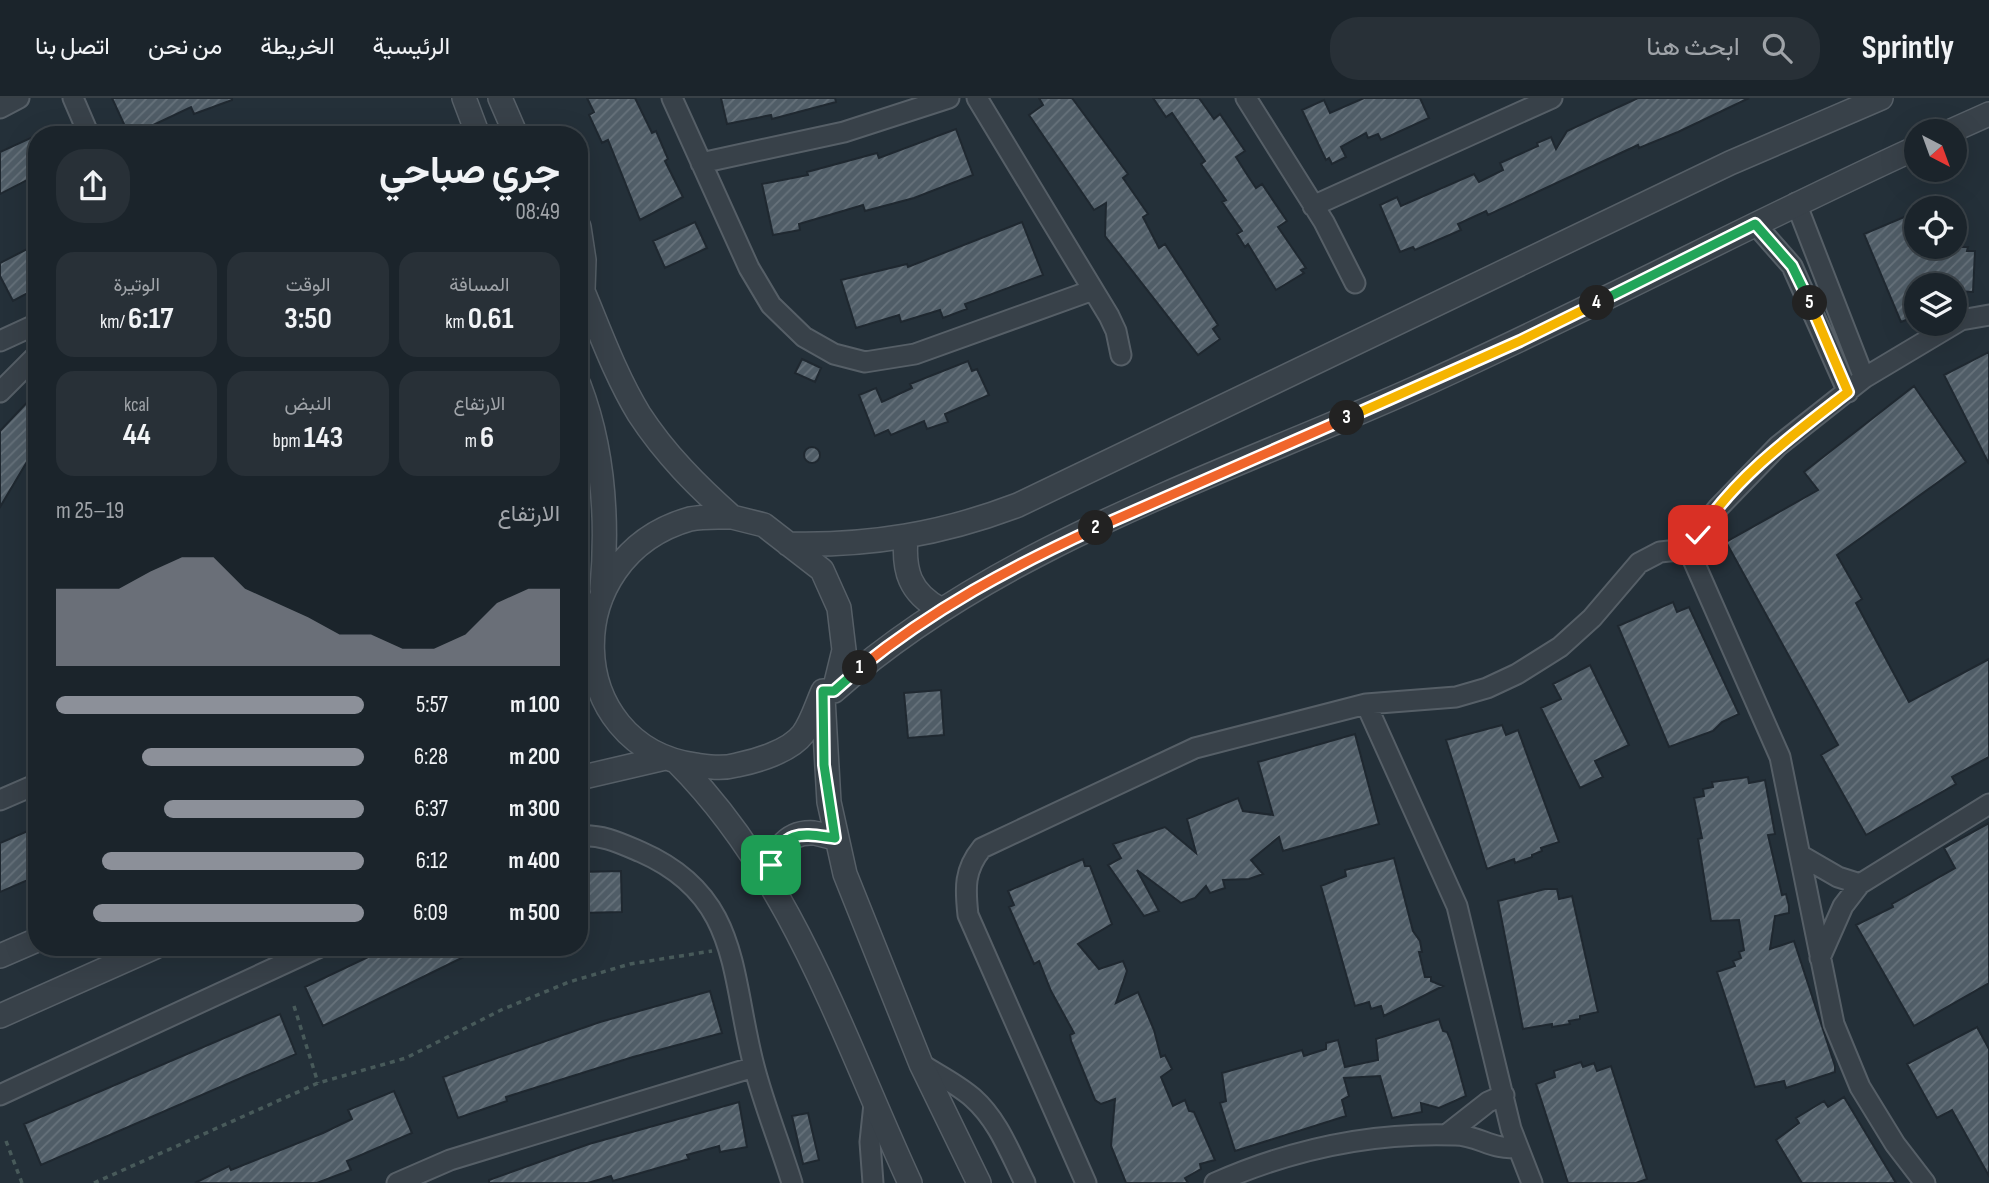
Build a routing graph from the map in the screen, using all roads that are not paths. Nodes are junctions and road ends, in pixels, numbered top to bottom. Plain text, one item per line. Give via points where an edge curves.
1 (19, 98) edge
2 (73, 98) edge
3 (464, 98) edge
4 (500, 98) edge
5 (672, 98) edge
6 (949, 98) edge
7 (977, 98) edge
8 (1246, 98) edge
9 (1552, 98) edge
10 (1881, 98) edge
11 (0, 108) edge
12 (1989, 114) edge
13 (1967, 124) edge
14 (85, 126) edge
15 (475, 126) edge
16 (512, 126) edge
17 (1904, 154) edge
18 (701, 163) junction
19 (1796, 203) junction
20 (1313, 206) junction
21 (1755, 224) junction
22 (1356, 283) dead end
23 (1093, 290) junction
24 (588, 303) edge
25 (1989, 314) edge
26 (28, 328) edge
27 (0, 341) edge
28 (1121, 355) dead end
29 (28, 364) edge
30 (1864, 378) junction
31 (0, 392) edge
32 (1848, 392) junction
33 (588, 416) edge
34 (732, 517) junction
35 (906, 538) junction
36 (789, 544) junction
37 (1687, 546) junction
38 (599, 598) junction
39 (940, 609) junction
40 (588, 614) edge
41 (829, 691) junction
42 (1366, 704) junction
43 (671, 760) junction
44 (588, 776) edge
45 (28, 788) edge
46 (0, 800) edge
47 (1989, 804) edge
48 (588, 837) edge
49 (835, 838) junction
50 (1800, 855) junction
51 (771, 880) junction
52 (1860, 884) junction
53 (28, 944) edge
54 (0, 956) edge
55 (135, 956) edge
56 (301, 956) edge
57 (1820, 959) junction
58 (0, 1016) edge
59 (921, 1064) junction
60 (754, 1067) junction
61 (0, 1095) edge
62 (1504, 1095) junction
63 (874, 1104) junction
64 (1446, 1135) junction
65 (1517, 1147) junction
66 (397, 1183) edge
67 (792, 1183) edge
68 (873, 1183) edge
69 (910, 1183) edge
70 (979, 1183) edge
71 (1025, 1183) edge
72 (1086, 1183) edge
73 (1215, 1183) edge
74 (1532, 1183) edge
75 (1925, 1183) edge

1 - 11 street
2 - 14 street
3 - 15 street
4 - 16 street
5 - 18 street
6 - 18 street via 844,132
7 - 23 street
8 - 20 street
9 - 20 street
10 - 35 street via 1730,163 1018,505 944,531
12 - 13 street
17 - 19 street
18 - 23 street via 771,305 804,337 834,354 865,362 915,354
19 - 21 street
19 - 30 street
20 - 22 street
21 - 32 street via 1792,266
21 - 39 street via 1520,341 1040,554
23 - 28 street via 1116,331
24 - 34 street via 639,413 666,451
25 - 30 street via 1961,320
26 - 27 street
29 - 31 street
30 - 32 street
32 - 37 street via 1778,446
33 - 38 street via 603,491 606,542
34 - 36 street via 764,525
34 - 38 street via 692,519 654,533 623,559
35 - 36 street
35 - 39 street via 908,579 927,602
36 - 41 street via 822,570 839,608 844,650
37 - 42 street via 1660,552 1639,564 1576,633 1517,674 1456,697
37 - 50 street via 1780,757
38 - 40 street
38 - 43 street via 591,640 596,676 610,710 634,738
39 - 41 street
41 - 43 street via 803,735 765,759 722,769
41 - 49 street via 824,765
42 - 62 street via 1457,906
42 - 72 street via 1195,748 997,839 971,862 965,878 968,915
43 - 44 street
43 - 51 street via 728,818
45 - 46 street
47 - 52 street
48 - 60 street via 612,839 661,860 710,904 724,931
49 - 51 street via 816,833 787,840 776,851
49 - 59 street
50 - 52 street
50 - 57 street
51 - 63 street
52 - 57 street via 1834,923
53 - 54 street
55 - 58 street
56 - 61 street
57 - 75 street via 1835,1024 1860,1087
59 - 70 street
59 - 71 street via 984,1109 1000,1130
60 - 66 street via 450,1160
60 - 67 street
62 - 64 street
62 - 65 street
63 - 68 street via 870,1142
63 - 69 street
64 - 65 street via 1500,1148
64 - 73 street via 1332,1144 1276,1158
65 - 74 street

